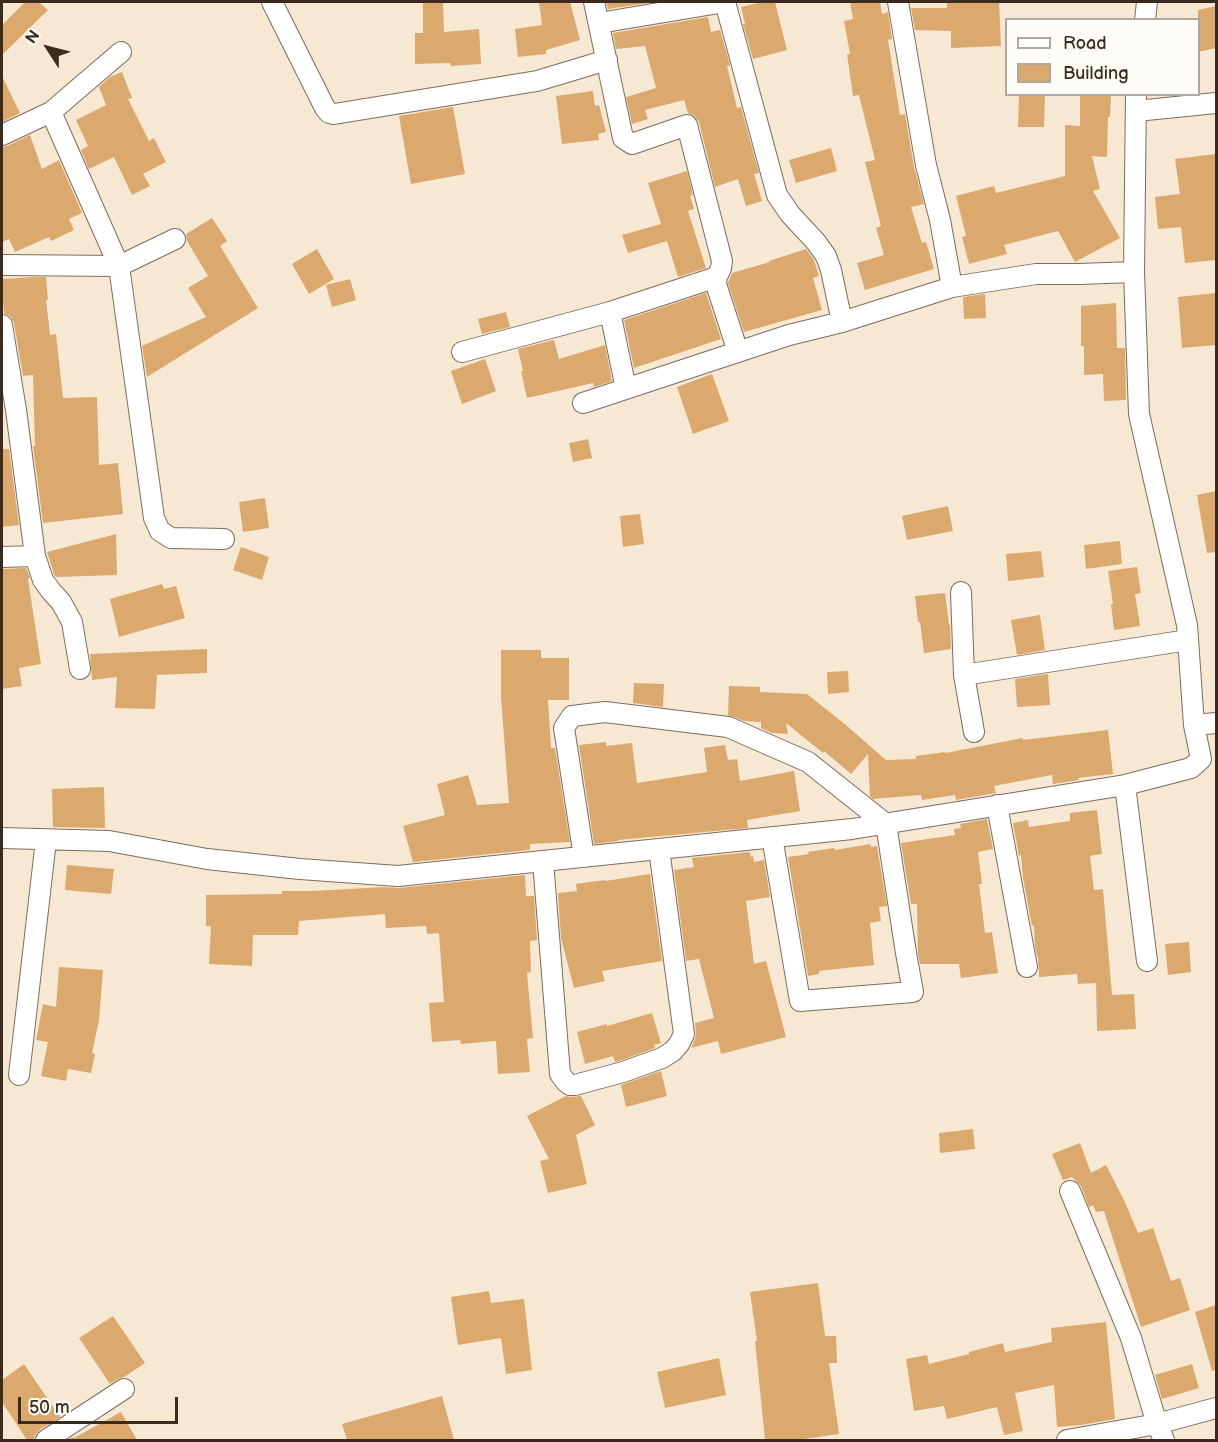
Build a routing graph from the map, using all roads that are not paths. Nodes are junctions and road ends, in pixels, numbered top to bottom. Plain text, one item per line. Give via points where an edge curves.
1 (272, 2) edge
2 (594, 2) edge
3 (725, 2) edge
4 (898, 2) edge
5 (1147, 2) edge
6 (1145, 18) edge
7 (599, 23) junction
8 (121, 52) dead end
9 (607, 60) junction
10 (1136, 103) edge
11 (1216, 104) edge
12 (51, 112) junction
13 (2, 135) edge
14 (175, 239) dead end
15 (2, 265) edge
16 (119, 266) junction
17 (1134, 272) junction
18 (717, 277) junction
19 (952, 287) junction
20 (610, 312) junction
21 (842, 322) junction
22 (2, 325) edge
23 (462, 352) dead end
24 (738, 352) junction
25 (626, 389) junction
26 (582, 403) dead end
27 (9, 410) edge
28 (224, 539) dead end
29 (35, 556) junction
30 (2, 557) edge
31 (961, 592) dead end
32 (1188, 640) junction
33 (80, 669) dead end
34 (964, 675) junction
35 (1216, 723) edge
36 (1194, 725) junction
37 (974, 732) dead end
38 (1125, 785) junction
39 (997, 806) junction
40 (886, 824) junction
41 (772, 837) junction
42 (2, 838) edge
43 (46, 840) junction
44 (659, 849) junction
45 (584, 857) junction
46 (543, 861) junction
47 (1147, 961) dead end
48 (1027, 967) dead end
49 (19, 1075) dead end
50 (1070, 1191) dead end
51 (124, 1389) dead end
52 (1216, 1408) edge
53 (1161, 1432) edge
54 (46, 1440) edge
55 (1067, 1440) edge

1 - 9 street via 325,108 334,114 537,81
2 - 7 street
3 - 7 street
3 - 21 street via 777,195 826,256
4 - 19 street
5 - 6 street
7 - 9 street
8 - 12 street
9 - 18 street via 627,142 632,144 687,125 722,261
10 - 11 street
10 - 17 street
12 - 13 street
12 - 16 street
14 - 16 street
15 - 16 street
16 - 28 street via 154,518 160,531 171,538
17 - 19 street via 1036,274
17 - 32 street via 1138,414
18 - 20 street
18 - 24 street
19 - 21 street
20 - 23 street
20 - 25 street
21 - 24 street
22 - 27 street
24 - 25 street
25 - 26 street
27 - 29 street
29 - 30 street
29 - 33 street via 43,580 72,622
31 - 34 street
32 - 34 street
32 - 36 street
34 - 37 street
35 - 36 street
36 - 38 street via 1201,759 1191,768
38 - 39 street
38 - 47 street
39 - 40 street
39 - 48 street
40 - 41 street
40 - 41 street via 913,992 800,1001
40 - 45 street via 808,762 728,727 604,712 572,716 564,728
41 - 44 street
42 - 43 street
43 - 46 street via 109,842 207,859 398,876
43 - 49 street
44 - 45 street
44 - 46 street via 684,1034 673,1051 662,1058 575,1085 560,1074
45 - 46 street
50 - 53 street via 1131,1338
51 - 54 street
52 - 53 street
53 - 55 street

